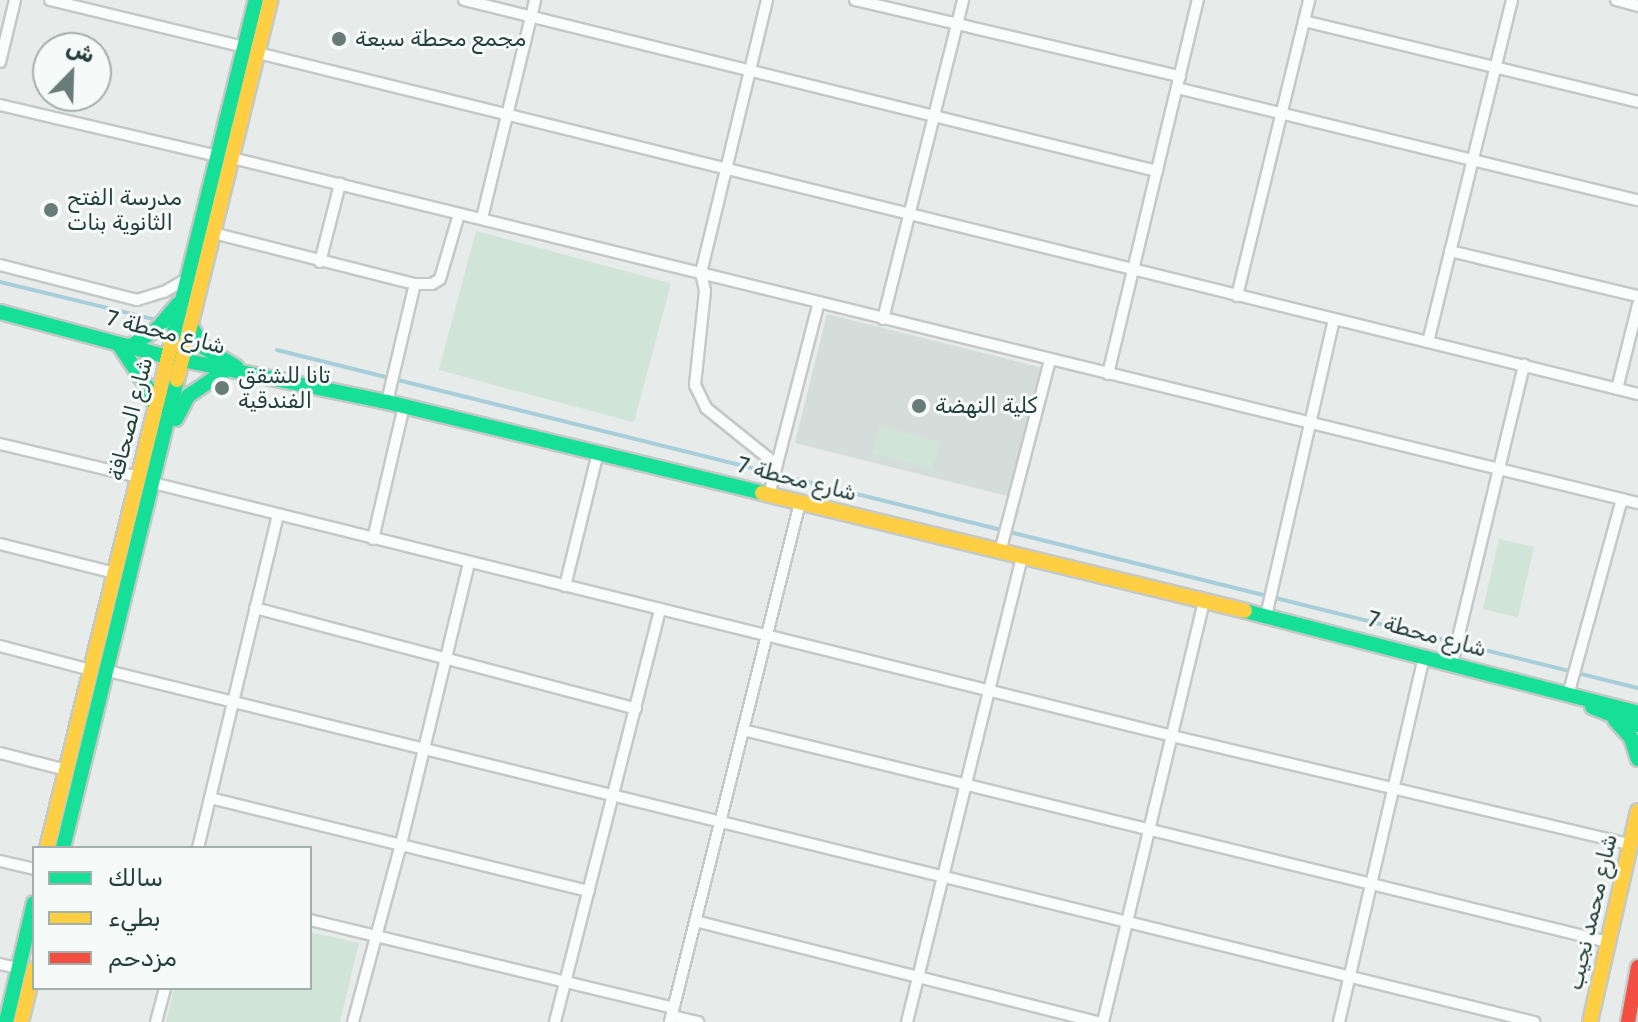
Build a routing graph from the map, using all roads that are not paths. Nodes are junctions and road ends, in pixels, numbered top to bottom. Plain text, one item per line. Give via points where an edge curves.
1 (15, 0) edge
2 (50, 0) edge
3 (256, 0) edge
4 (270, 0) edge
5 (464, 0) edge
6 (535, 0) edge
7 (767, 0) edge
8 (855, 0) edge
9 (963, 0) edge
10 (1198, 0) edge
11 (1309, 0) edge
12 (1512, 0) edge
13 (1616, 0) edge
14 (1638, 6) edge
15 (531, 16) junction
16 (1304, 21) junction
17 (957, 26) junction
18 (251, 50) junction
19 (0, 62) edge
20 (1495, 67) junction
21 (750, 72) junction
22 (1180, 76) junction
23 (1177, 88) junction
24 (1638, 102) edge
25 (0, 105) edge
26 (1283, 115) junction
27 (507, 117) junction
28 (934, 118) junction
29 (224, 157) junction
30 (1472, 162) junction
31 (726, 170) junction
32 (1157, 171) junction
33 (340, 184) junction
34 (1638, 200) edge
35 (459, 214) junction
36 (909, 214) junction
37 (482, 218) junction
38 (213, 233) junction
39 (1450, 251) junction
40 (320, 262) junction
41 (0, 265) edge
42 (204, 268) junction
43 (1132, 268) junction
44 (701, 273) junction
45 (185, 279) junction
46 (415, 284) junction
47 (1237, 296) junction
48 (1638, 296) edge
49 (180, 301) junction
50 (819, 302) junction
51 (1638, 305) edge
52 (0, 312) edge
53 (883, 319) junction
54 (1334, 320) junction
55 (190, 324) junction
56 (1428, 342) junction
57 (124, 346) junction
58 (176, 359) junction
59 (1050, 360) junction
60 (1524, 365) junction
61 (226, 370) junction
62 (1108, 374) junction
63 (250, 375) junction
64 (1617, 389) junction
65 (1638, 394) edge
66 (387, 402) junction
67 (404, 406) junction
68 (156, 408) junction
69 (1311, 423) junction
70 (0, 444) edge
71 (598, 453) junction
72 (159, 460) junction
73 (777, 465) junction
74 (1499, 468) junction
75 (146, 480) junction
76 (769, 495) junction
77 (1622, 499) junction
78 (800, 503) junction
79 (1638, 503) edge
80 (278, 516) junction
81 (373, 539) junction
82 (0, 544) edge
83 (1000, 552) junction
84 (1022, 557) junction
85 (469, 563) junction
86 (115, 573) junction
87 (565, 586) junction
88 (1204, 601) junction
89 (255, 608) junction
90 (660, 609) junction
91 (1266, 616) junction
92 (766, 635) junction
93 (0, 646) edge
94 (1424, 656) junction
95 (446, 659) junction
96 (1452, 663) junction
97 (91, 670) junction
98 (108, 671) junction
99 (989, 689) junction
100 (1575, 698) junction
101 (1638, 700) edge
102 (232, 703) junction
103 (636, 709) junction
104 (1617, 713) junction
105 (1638, 713) edge
106 (1638, 725) edge
107 (743, 730) junction
108 (1172, 736) junction
109 (424, 748) junction
110 (0, 753) edge
111 (1638, 759) edge
112 (66, 770) junction
113 (965, 786) junction
114 (1393, 788) junction
115 (613, 794) junction
116 (210, 798) junction
117 (1638, 811) edge
118 (720, 821) junction
119 (1149, 832) junction
120 (401, 844) junction
121 (1630, 844) junction
122 (47, 846) edge
123 (64, 846) edge
124 (198, 846) edge
125 (0, 861) edge
126 (32, 869) edge
127 (943, 879) junction
128 (1370, 886) junction
129 (589, 891) junction
130 (32, 911) edge
131 (312, 921) edge
132 (695, 921) junction
133 (1127, 923) junction
134 (375, 937) junction
135 (1608, 942) junction
136 (0, 964) edge
137 (1638, 967) edge
138 (18, 968) junction
139 (1349, 976) junction
140 (32, 977) edge
141 (918, 978) junction
142 (565, 982) junction
143 (164, 990) edge
144 (672, 1015) edge
145 (6, 1022) edge
146 (21, 1022) edge
147 (156, 1022) edge
148 (353, 1022) edge
149 (555, 1022) edge
150 (698, 1022) edge
151 (907, 1022) edge
152 (1100, 1022) edge
153 (1339, 1022) edge
154 (1534, 1022) edge
155 (1590, 1022) edge
156 (1628, 1022) edge

1 - 19 street
2 - 18 street
3 - 18 main road, شارع الصحافة
4 - 18 main road, شارع الصحافة
5 - 15 street
6 - 15 street
7 - 21 street
8 - 17 street
9 - 17 street
10 - 22 street
11 - 16 street
12 - 20 street
13 - 14 street
15 - 21 street
15 - 27 street
16 - 20 street
16 - 26 street
17 - 22 street
17 - 28 street
18 - 27 street
18 - 29 main road, شارع الصحافة
20 - 24 street
20 - 30 street
21 - 28 street
21 - 31 street
22 - 23 street
23 - 26 street
23 - 32 street
25 - 29 street
26 - 30 street
26 - 47 street
27 - 31 street
27 - 37 street
28 - 32 street
28 - 36 street
29 - 33 street
29 - 38 main road, شارع الصحافة
29 - 45 main road, شارع الصحافة
30 - 34 street
30 - 39 street
31 - 36 street
31 - 44 street
32 - 43 street
33 - 35 street
33 - 40 street
35 - 37 street
35 - 46 street via 440,279
36 - 43 street
36 - 53 street
37 - 44 street
38 - 40 street
38 - 42 main road, شارع الصحافة
39 - 48 street
39 - 56 street
40 - 46 street
41 - 45 street via 137,300
42 - 45 street
42 - 55 main road, شارع الصحافة
43 - 47 street
43 - 62 street
44 - 50 street
44 - 73 street via 705,291 695,366 698,397 732,432
45 - 49 main road, شارع الصحافة
46 - 66 street
47 - 54 street
49 - 57 main road via 157,329
49 - 58 main road, شارع الصحافة
50 - 53 street
50 - 73 street
51 - 64 street
52 - 57 main road, شارع محطة 7
53 - 59 street
54 - 56 street
54 - 69 street
55 - 58 main road, شارع الصحافة
55 - 63 main road via 203,347
56 - 60 street
57 - 58 main road, شارع محطة 7
57 - 68 main road
58 - 61 main road, شارع محطة 7
58 - 68 main road, شارع الصحافة
58 - 72 main road, شارع الصحافة
59 - 62 street
59 - 83 street
60 - 64 street
60 - 74 street
61 - 63 main road, شارع محطة 7
61 - 72 main road via 182,403
62 - 69 street
63 - 66 main road, شارع محطة 7
64 - 65 street
66 - 67 main road, شارع محطة 7
67 - 71 main road, شارع محطة 7
67 - 81 street
68 - 75 main road, شارع الصحافة
69 - 74 street
69 - 91 street
70 - 75 street
71 - 76 main road, شارع محطة 7
71 - 87 street
72 - 75 main road, شارع الصحافة
73 - 76 street
74 - 77 street
74 - 96 street
75 - 80 street
75 - 86 main road, شارع الصحافة
75 - 98 main road, شارع الصحافة
76 - 78 main road, شارع محطة 7
77 - 79 street
77 - 100 street
78 - 83 main road, شارع محطة 7
78 - 92 street
80 - 81 street
80 - 89 street
81 - 85 street
82 - 86 street
83 - 84 main road, شارع محطة 7
84 - 88 main road, شارع محطة 7
84 - 99 street
85 - 87 street
85 - 95 street
86 - 97 main road, شارع الصحافة
87 - 90 street
88 - 91 main road, شارع محطة 7
88 - 108 street
89 - 95 street
89 - 102 street
90 - 92 street
90 - 103 street
91 - 94 main road, شارع محطة 7
92 - 99 street
92 - 107 street
93 - 97 street
94 - 96 main road, شارع محطة 7
94 - 114 street
95 - 103 street
95 - 109 street
96 - 100 main road, شارع محطة 7
97 - 112 main road, شارع الصحافة
98 - 102 street
98 - 123 main road, شارع الصحافة
99 - 108 street
99 - 113 street
100 - 104 main road, شارع محطة 7
101 - 104 main road
102 - 109 street
102 - 116 street
103 - 115 street
104 - 105 main road, شارع محطة 7
104 - 106 main road, شارع محطة 7
104 - 111 main road
107 - 113 street
107 - 118 street
108 - 114 street
108 - 119 street
109 - 115 street
109 - 120 street
110 - 112 street
112 - 122 main road, شارع الصحافة
113 - 119 street
113 - 127 street
114 - 121 street
114 - 128 street
115 - 118 street
115 - 129 street
116 - 120 street
116 - 124 street
117 - 121 main road, شارع محمد نجيب
118 - 127 street
118 - 132 street
119 - 128 street
119 - 133 street
120 - 129 street
120 - 134 street
121 - 135 main road, شارع محمد نجيب
125 - 126 street
127 - 133 street
127 - 141 street
128 - 135 street
128 - 139 street
129 - 142 street
130 - 138 main road
131 - 134 street
132 - 141 street
132 - 144 street
133 - 139 street
133 - 152 street
134 - 142 street
134 - 148 street
135 - 155 main road, شارع محمد نجيب
136 - 138 street
137 - 156 main road
138 - 145 main road
139 - 153 street
139 - 154 street
140 - 146 main road
141 - 151 street
141 - 152 street
142 - 144 street
142 - 149 street
143 - 147 street
144 - 150 street

